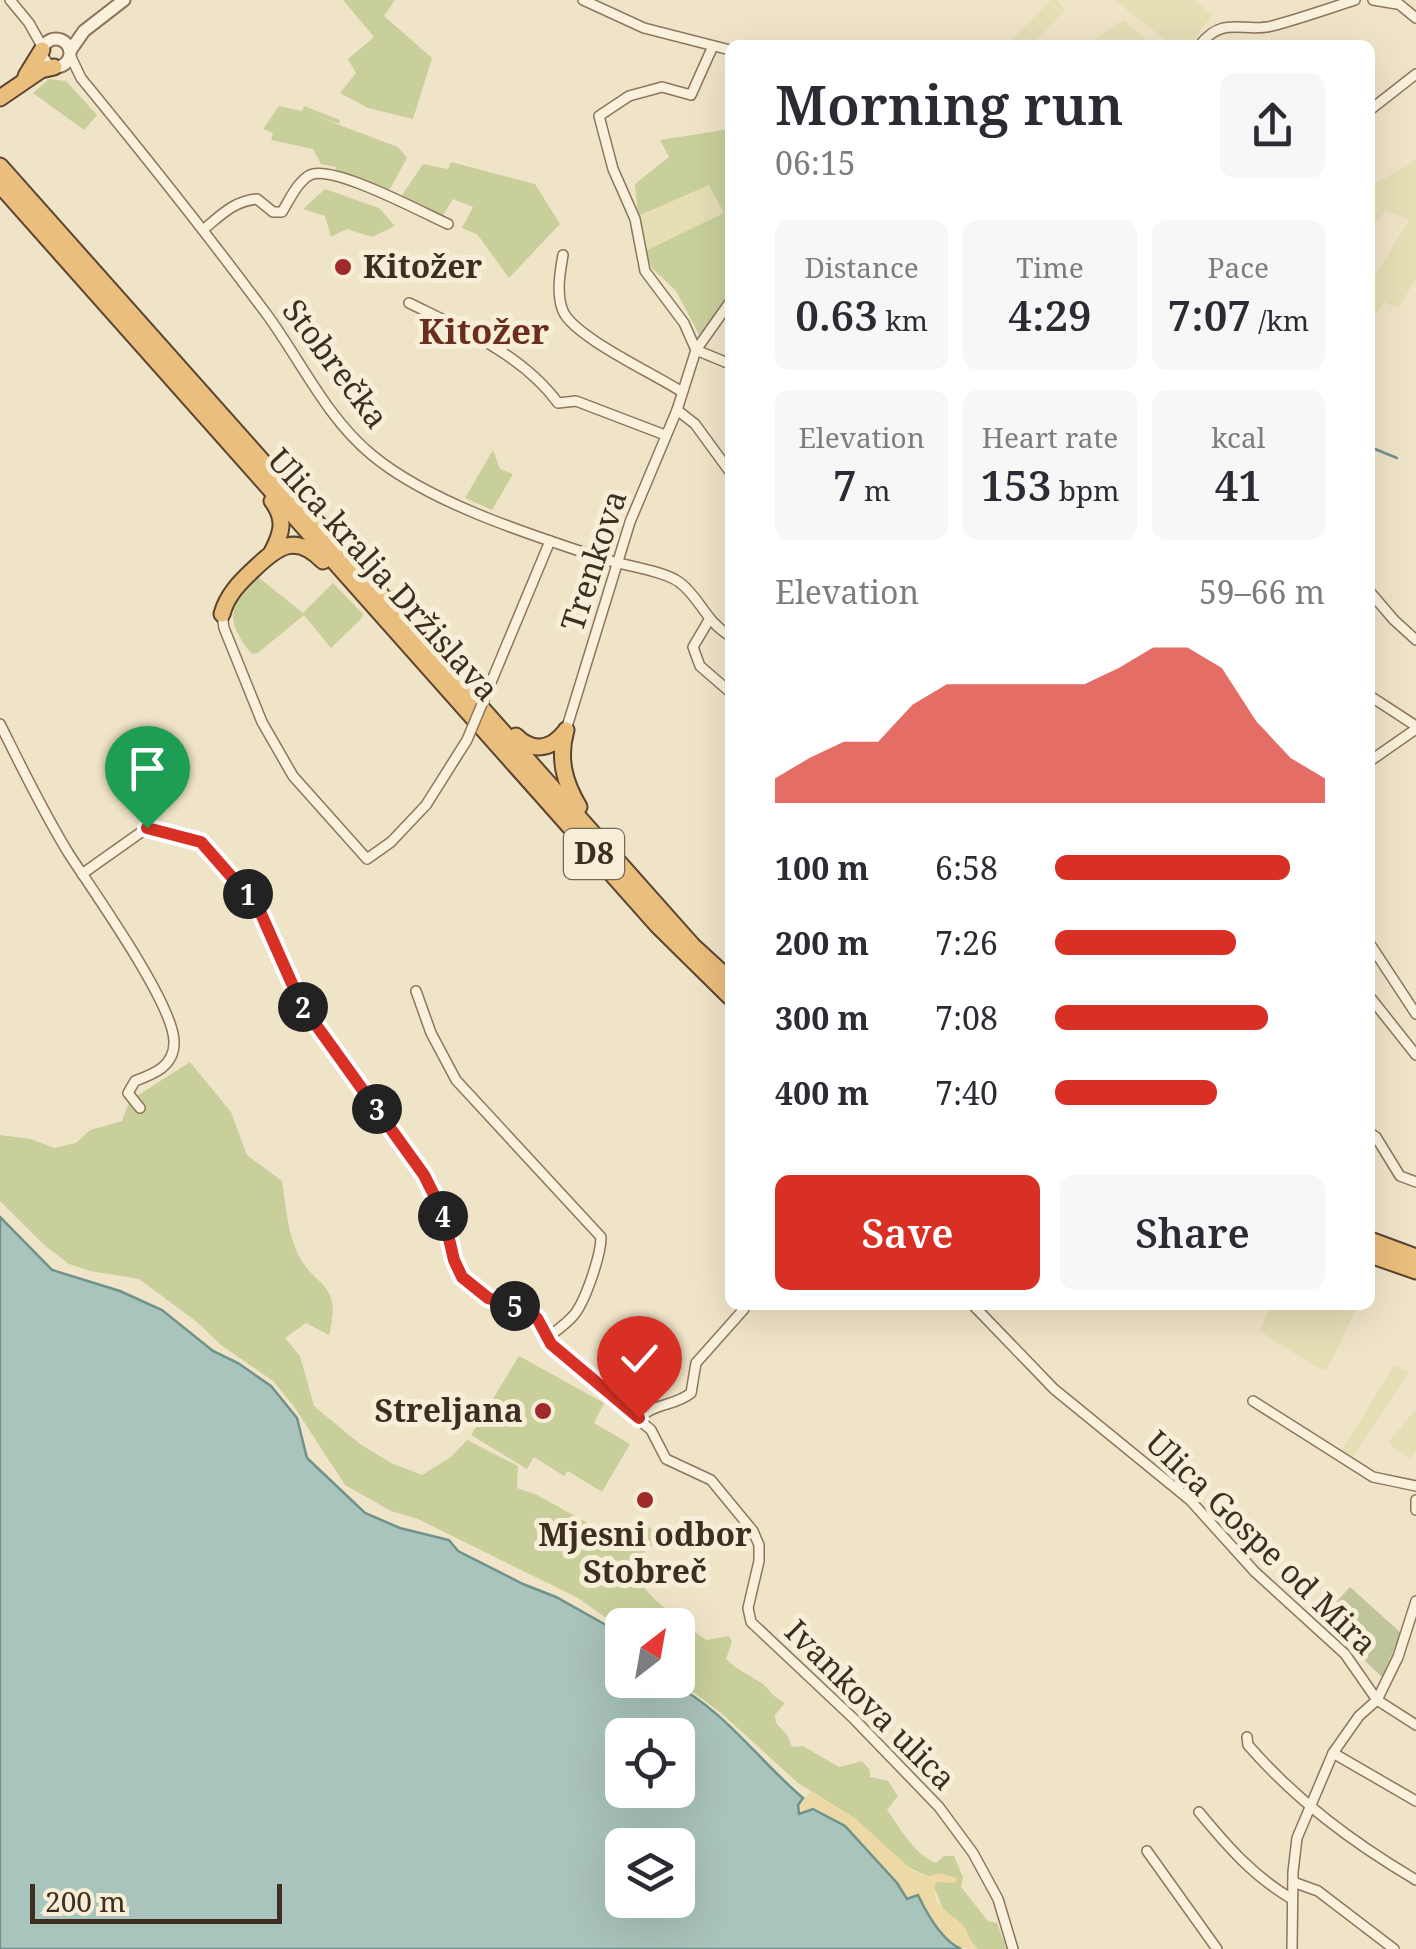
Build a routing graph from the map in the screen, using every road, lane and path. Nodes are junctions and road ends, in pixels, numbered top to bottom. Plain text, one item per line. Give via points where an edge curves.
1 (10, 0) edge
2 (124, 0) edge
3 (583, 0) edge
4 (1355, 0) edge
5 (1373, 0) edge
6 (1396, 2) edge
7 (1416, 18) edge
8 (84, 31) junction
9 (1204, 40) edge
10 (49, 44) junction
11 (713, 46) junction
12 (725, 49) edge
13 (70, 53) junction
14 (56, 67) junction
15 (1416, 74) edge
16 (81, 78) junction
17 (21, 82) junction
18 (2, 98) edge
19 (1375, 106) edge
20 (0, 155) edge
21 (0, 166) edge
22 (0, 185) edge
23 (20, 188) junction
24 (448, 224) dead end
25 (204, 228) junction
26 (563, 255) dead end
27 (409, 303) dead end
28 (725, 309) edge
29 (696, 350) junction
30 (725, 362) edge
31 (682, 392) junction
32 (677, 410) junction
33 (665, 435) junction
34 (725, 465) edge
35 (265, 484) junction
36 (550, 541) junction
37 (272, 552) junction
38 (620, 564) junction
39 (357, 588) junction
40 (1375, 598) edge
41 (222, 614) joint
42 (709, 620) junction
43 (725, 632) edge
44 (1416, 640) edge
45 (725, 688) edge
46 (1375, 699) edge
47 (490, 717) junction
48 (0, 724) edge
49 (1416, 728) edge
50 (566, 730) junction
51 (1375, 757) edge
52 (592, 832) junction
53 (82, 874) junction
54 (1375, 952) edge
55 (725, 975) edge
56 (725, 991) edge
57 (416, 992) dead end
58 (1375, 1003) edge
59 (1416, 1014) edge
60 (1414, 1050) edge
61 (140, 1108) dead end
62 (1375, 1136) edge
63 (1416, 1182) edge
64 (1375, 1242) edge
65 (1375, 1256) edge
66 (1416, 1256) edge
67 (1416, 1271) edge
68 (742, 1310) edge
69 (978, 1310) edge
70 (548, 1338) junction
71 (1253, 1401) dead end
72 (639, 1418) junction
73 (1416, 1486) edge
74 (1416, 1500) edge
75 (1416, 1510) edge
76 (1416, 1601) edge
77 (1377, 1700) junction
78 (1416, 1724) edge
79 (1247, 1737) dead end
80 (1333, 1753) junction
81 (1416, 1801) edge
82 (1308, 1808) junction
83 (1199, 1812) dead end
84 (1147, 1851) dead end
85 (1416, 1880) edge
86 (1293, 1882) junction
87 (1292, 1899) junction
88 (1014, 1949) edge
89 (1217, 1949) edge
90 (1292, 1949) edge
91 (1394, 1949) edge

1 - 10 street
2 - 8 street
3 - 11 street via 644,28
4 - 9 street via 1270,26 1230,25
5 - 6 street
6 - 7 street
8 - 10 street
8 - 13 street
10 - 13 street via 66,43
10 - 14 street via 46,63
10 - 17 highway
11 - 12 street
11 - 29 street via 691,95 662,87 629,96 599,116 635,220 644,271 684,322
13 - 14 street
13 - 16 street, Stobrečka
14 - 16 street, Stobrečka
14 - 17 highway
15 - 19 street
16 - 25 street, Stobrečka
17 - 18 highway
20 - 23 highway
21 - 23 highway, D8
22 - 35 highway, Ulica kralja Držislava / D8
23 - 47 highway, Ulica kralja Držislava / D8
24 - 25 street via 374,188 322,173 302,182 282,212 248,200
25 - 36 street, Stobrečka via 322,400 372,455 439,496
26 - 31 street via 563,311 578,330
27 - 33 street via 494,346 558,403 576,401
28 - 29 street, Trenkova
29 - 30 street
29 - 31 street, Trenkova
31 - 32 street, Trenkova
32 - 33 street, Trenkova
32 - 34 street via 696,424
33 - 38 street, Trenkova
35 - 37 highway via 282,519
35 - 39 highway, Ulica kralja Držislava / D8
36 - 38 street, Stobrečka
36 - 41 street, bridge via 467,740 426,805 367,859 293,776 262,722
37 - 39 highway via 307,548
37 - 41 highway via 231,593
38 - 42 street, Stobrečka via 678,580
38 - 50 street, Trenkova
39 - 56 highway, Ulica kralja Držislava / D8 via 658,926
40 - 44 street
42 - 43 street, Stobrečka
42 - 45 street via 693,647 700,666
46 - 49 street
47 - 50 highway via 530,747 550,746
47 - 52 highway, Ulica kralja Držislava / D8
48 - 53 street
49 - 51 street
50 - 52 highway via 564,774
52 - 55 highway, Ulica kralja Držislava / D8
53 - 61 street via 158,996 174,1040 159,1073 135,1081 128,1093
53 - 70 street, Ivankova ulica via 147,828 201,842 258,907 301,1004 424,1175 462,1277 488,1298 526,1310
54 - 59 street
57 - 70 street via 456,1080 601,1237 580,1305
58 - 60 street
62 - 63 street via 1400,1176
64 - 66 highway
65 - 67 highway
68 - 72 street via 696,1364 691,1393
69 - 77 street, Ulica Gospe od Mira via 1054,1389 1190,1500 1345,1654
70 - 72 street, Ivankova ulica
71 - 73 street via 1373,1477
72 - 88 street, Ivankova ulica via 666,1459 711,1480 753,1531 759,1561 750,1622 939,1807 998,1899
74 - 75 street
76 - 77 street
77 - 78 street
77 - 80 street
79 - 82 street
80 - 81 street
80 - 82 street
82 - 85 street
82 - 86 street
83 - 87 street via 1262,1882
84 - 89 street
86 - 87 street
86 - 91 street via 1318,1890
87 - 90 street

